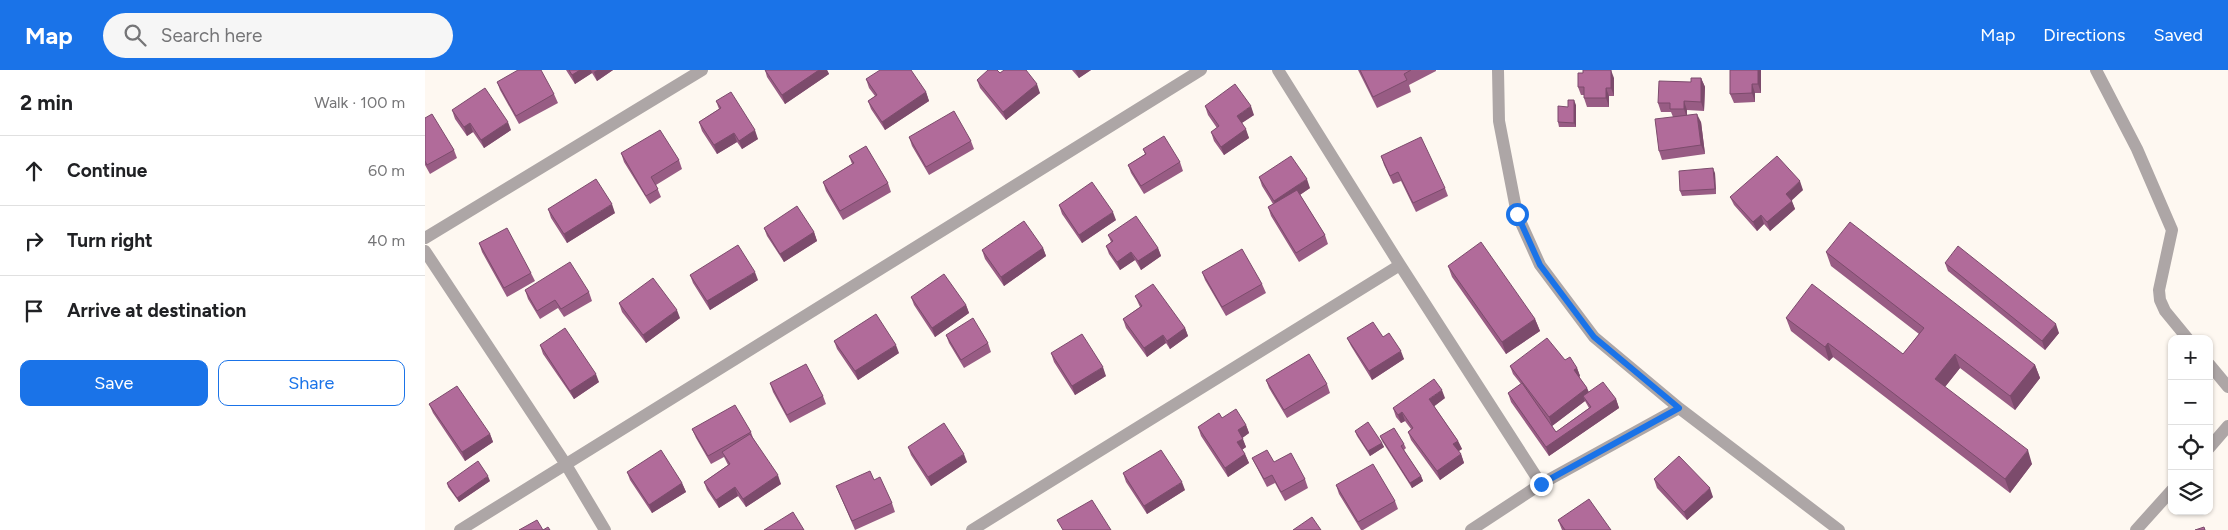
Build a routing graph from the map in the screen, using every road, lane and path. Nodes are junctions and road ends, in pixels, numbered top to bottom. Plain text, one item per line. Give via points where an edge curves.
1 (702, 70) edge
2 (1201, 70) edge
3 (1278, 70) edge
4 (1498, 70) edge
5 (2096, 70) edge
6 (425, 238) edge
7 (425, 251) edge
8 (1400, 265) junction
9 (2185, 335) edge
10 (2213, 369) edge
11 (2228, 387) edge
12 (1679, 408) junction
13 (2228, 426) edge
14 (2213, 443) edge
15 (565, 464) junction
16 (1541, 484) junction
17 (2168, 494) edge
18 (460, 530) edge
19 (605, 530) edge
20 (972, 530) edge
21 (1471, 530) edge
22 (1839, 530) edge
23 (2136, 530) edge

1 - 6 street
2 - 15 street
3 - 8 street
4 - 12 street via 1499,121 1517,214 1540,265 1594,337
5 - 9 street via 2137,149 2172,230 2159,290 2165,311
7 - 15 street
8 - 16 street
8 - 20 street
10 - 11 street
12 - 16 street
12 - 22 street
13 - 14 street
15 - 18 street
15 - 19 street
16 - 21 street
17 - 23 street

